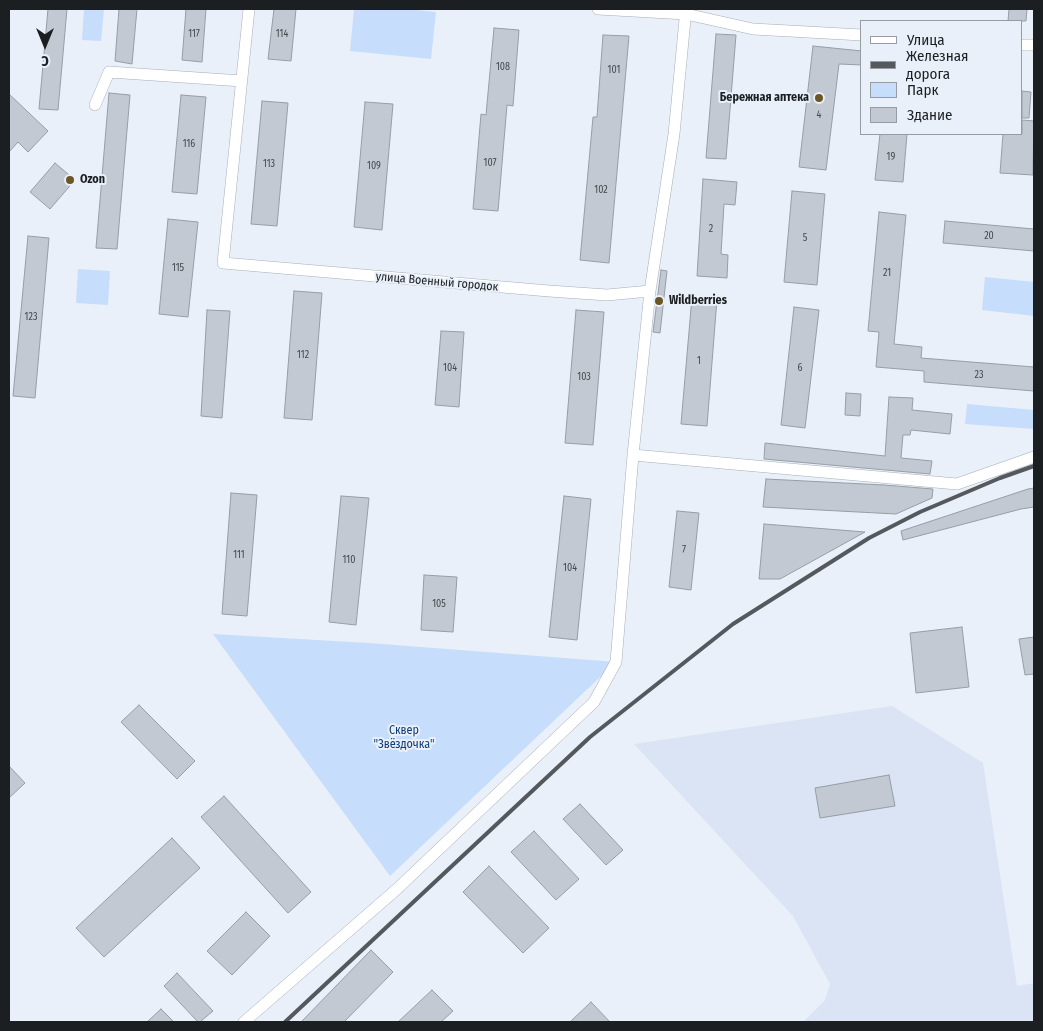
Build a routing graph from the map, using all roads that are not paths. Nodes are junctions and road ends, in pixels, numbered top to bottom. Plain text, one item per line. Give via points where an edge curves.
1 (249, 9) edge
2 (598, 9) edge
3 (686, 11) edge
4 (860, 35) edge
5 (242, 81) junction
6 (95, 105) dead end
7 (650, 291) junction
8 (633, 455) junction
9 (1034, 457) edge
10 (244, 1022) edge

1 - 5 street
2 - 3 street
3 - 4 street via 753,29
3 - 7 street via 674,134
5 - 6 street via 109,72
5 - 7 street, улица Военный городок via 223,263 568,293 607,295
7 - 8 street
8 - 9 street via 956,484
8 - 10 street via 616,662 594,702 397,889

